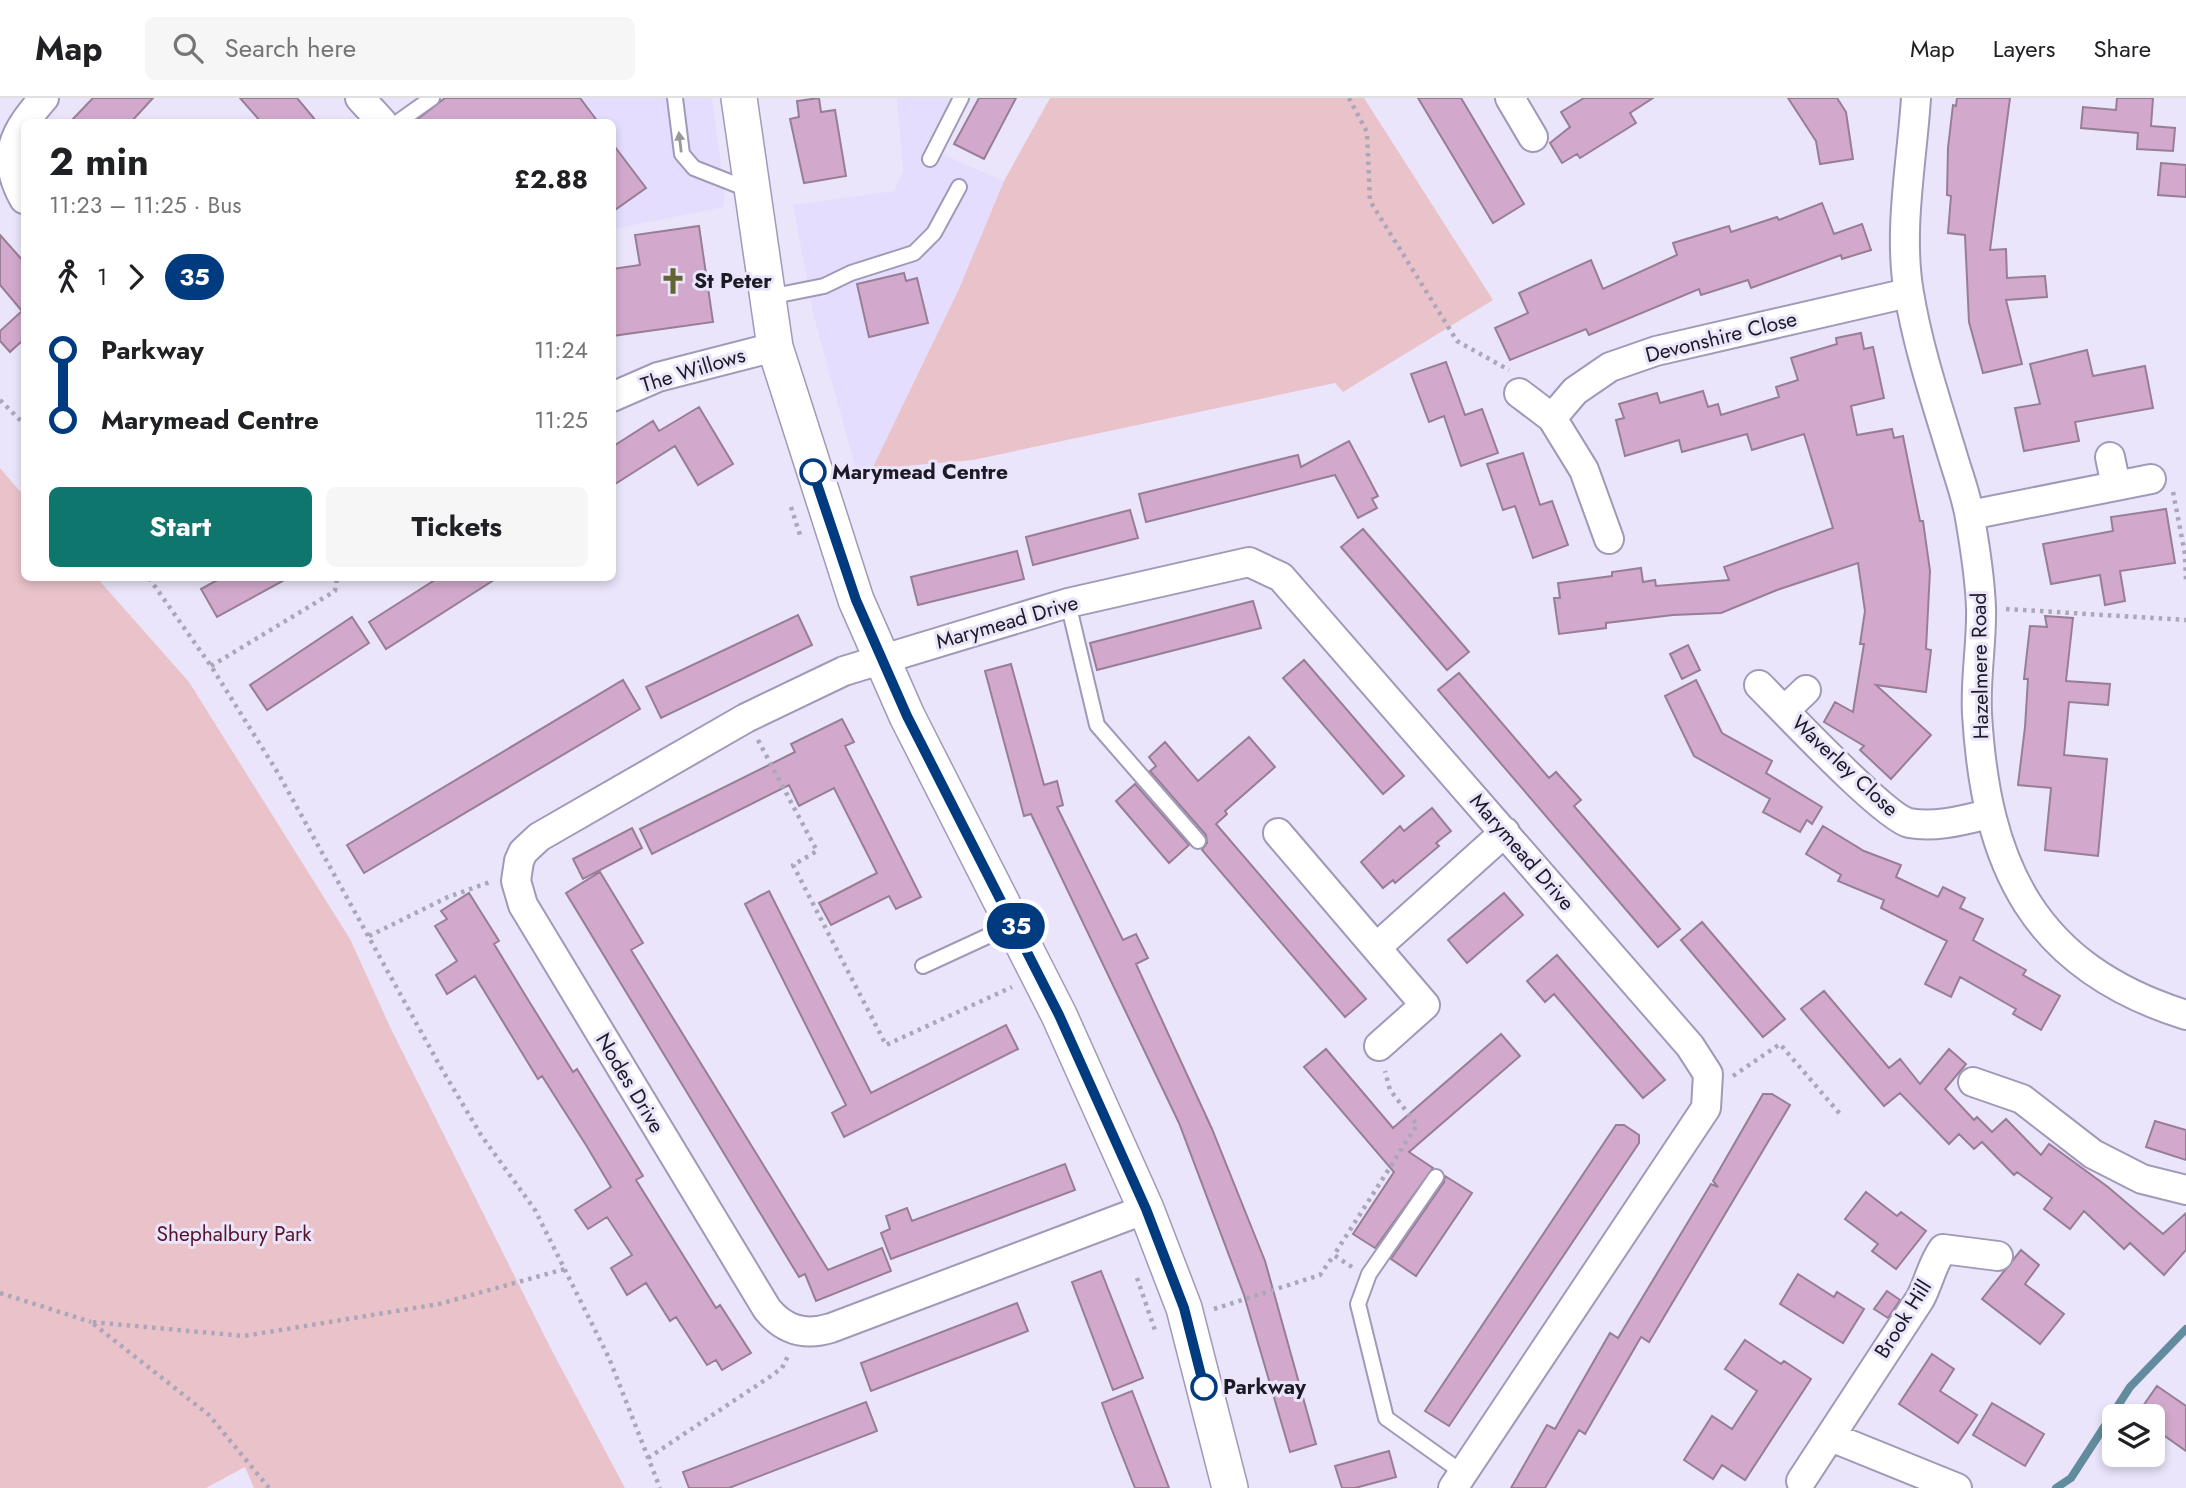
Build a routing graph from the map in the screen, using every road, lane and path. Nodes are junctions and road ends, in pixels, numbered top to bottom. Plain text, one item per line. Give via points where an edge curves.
1 (44, 98) edge
2 (360, 98) edge
3 (432, 98) edge
4 (675, 98) edge
5 (739, 98) edge
6 (942, 98) edge
7 (1349, 98) edge
8 (1916, 98) edge
9 (1515, 100) edge
10 (957, 104) edge
11 (26, 119) edge
12 (379, 119) edge
13 (402, 119) edge
14 (21, 126) edge
15 (1533, 136) dead end
16 (930, 159) dead end
17 (959, 187) dead end
18 (751, 191) junction
19 (21, 193) edge
20 (1908, 293) junction
21 (767, 297) junction
22 (775, 347) junction
23 (1518, 393) joint
24 (616, 395) edge
25 (0, 400) edge
26 (1552, 418) junction
27 (21, 421) edge
28 (2110, 457) dead end
29 (2151, 479) joint
30 (2116, 486) junction
31 (1970, 515) junction
32 (1609, 539) dead end
33 (151, 581) edge
34 (337, 581) edge
35 (2186, 581) edge
36 (1068, 603) junction
37 (1981, 607) junction
38 (2186, 620) edge
39 (883, 658) junction
40 (211, 666) junction
41 (1759, 685) dead end
42 (1806, 690) dead end
43 (1785, 710) junction
44 (746, 718) junction
45 (1989, 814) junction
46 (1278, 832) dead end
47 (1505, 832) junction
48 (1198, 841) dead end
49 (517, 872) junction
50 (1015, 923) junction
51 (369, 936) junction
52 (1378, 946) junction
53 (923, 966) dead end
54 (1013, 987) dead end
55 (2186, 1015) edge
56 (1379, 1046) joint
57 (1973, 1082) dead end
58 (1709, 1092) junction
59 (1840, 1114) dead end
60 (1436, 1177) dead end
61 (2186, 1190) edge
62 (1146, 1209) junction
63 (1334, 1255) junction
64 (1998, 1256) dead end
65 (565, 1269) junction
66 (1368, 1277) junction
67 (0, 1293) edge
68 (1186, 1317) junction
69 (91, 1322) junction
70 (799, 1331) junction
71 (1831, 1437) junction
72 (648, 1458) junction
73 (1458, 1480) edge
74 (1801, 1481) dead end
75 (269, 1488) edge
76 (660, 1488) edge
77 (1230, 1488) edge
78 (1957, 1488) edge

1 - 11 street
2 - 12 street
3 - 13 lane
18 -> 4 lane via 687,162
5 - 18 street
6 - 10 lane
7 - 23 path via 1367,132 1370,201 1457,341 1523,378
8 - 20 street, Hazelmere Road via 1905,222
9 - 15 street
10 - 16 lane
14 - 19 street via 9,145 9,171
17 - 21 lane via 934,233 914,253 824,286
18 - 21 street
20 - 26 street, Devonshire Close via 1656,351 1610,368 1575,391
20 - 31 street, Hazelmere Road
21 - 22 street
22 - 24 street, The Willows via 658,377
22 - 39 street via 856,600
23 - 26 street
25 - 27 path
26 - 32 street via 1584,470
28 - 30 street
29 - 30 street
29 - 35 path via 2174,492
30 - 31 street
31 - 37 street, Hazelmere Road
33 - 40 path
34 - 40 path via 335,591
36 - 39 street, Marymead Drive
36 - 47 street, Marymead Drive via 1249,562 1264,566 1281,577
36 - 48 lane via 1097,725
37 - 38 path
37 - 45 street, Hazelmere Road via 1977,712
39 - 44 street via 844,671
39 - 50 street via 907,716
40 - 51 path via 278,773
41 - 43 street, Waverley Close
42 - 43 street, Waverley Close
43 - 45 street, Waverley Close via 1878,802 1907,822 1940,824
44 - 49 street via 539,837 523,852
44 - 54 path via 817,851 793,864 886,1045
45 - 55 street, Hazelmere Road via 2020,889 2065,951 2146,1002
46 - 52 street
47 - 52 street
47 - 58 street, Marymead Drive via 1702,1061
49 - 51 path via 448,897
49 - 70 street, Nodes Drive via 523,905 748,1279 776,1320
50 - 53 lane
50 - 62 street
51 - 65 path via 481,1135 536,1210
52 - 56 street via 1425,1005
56 - 63 path via 1390,1090 1417,1125
57 - 61 street via 2022,1099 2093,1154 2143,1179
58 - 59 path via 1780,1044
58 - 73 street via 1706,1108
60 - 66 lane
62 - 68 street
62 - 70 street via 831,1328
63 - 66 path
63 - 68 path via 1320,1276
64 - 71 street, Brook Hill via 1943,1249 1920,1299
65 - 69 path via 439,1304 244,1336
65 - 72 path via 609,1358
66 - 73 lane via 1358,1304 1386,1419
67 - 69 path
68 - 77 street
69 - 75 path via 209,1415
70 - 72 path via 782,1367
71 - 74 street, Brook Hill
71 - 78 street
72 - 76 path

